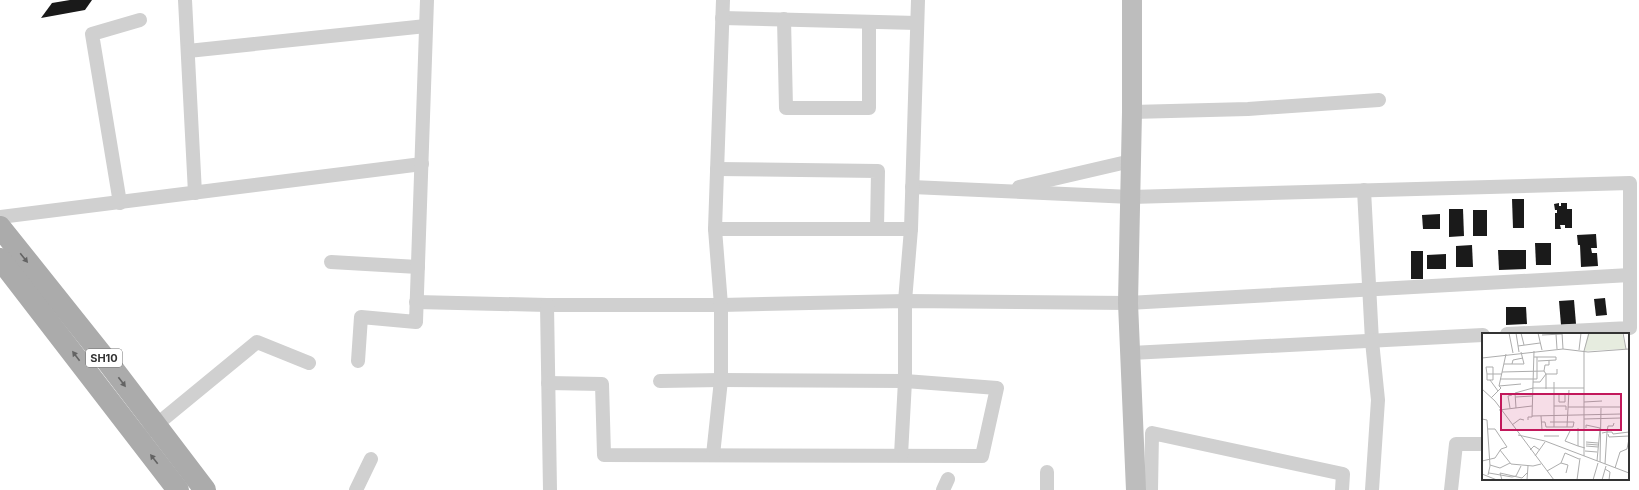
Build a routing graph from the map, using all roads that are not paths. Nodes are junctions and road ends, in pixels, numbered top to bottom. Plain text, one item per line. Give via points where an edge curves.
1 (185, 0) edge
2 (427, 0) edge
3 (723, 0) edge
4 (918, 0) edge
5 (1132, 0) edge
6 (722, 18) junction
7 (784, 19) junction
8 (140, 20) dead end
9 (869, 22) junction
10 (917, 23) junction
11 (426, 26) junction
12 (188, 51) junction
13 (1378, 100) dead end
14 (1132, 112) junction
15 (1131, 161) junction
16 (422, 164) junction
17 (717, 170) junction
18 (912, 187) junction
19 (1364, 190) junction
20 (1002, 191) junction
21 (195, 193) junction
22 (1131, 197) junction
23 (120, 203) junction
24 (0, 218) edge
25 (0, 227) edge
26 (877, 229) junction
27 (911, 229) junction
28 (715, 230) junction
29 (0, 259) edge
30 (331, 262) dead end
31 (418, 267) junction
32 (1630, 275) junction
33 (1368, 290) junction
34 (416, 302) junction
35 (905, 302) junction
36 (1128, 303) junction
37 (547, 305) junction
38 (721, 305) junction
39 (1528, 333) edge
40 (1482, 335) edge
41 (1372, 341) junction
42 (1131, 353) junction
43 (358, 361) dead end
44 (309, 363) dead end
45 (721, 380) junction
46 (660, 381) dead end
47 (905, 381) junction
48 (548, 383) junction
49 (147, 433) junction
50 (1482, 444) edge
51 (713, 455) junction
52 (901, 455) junction
53 (371, 459) dead end
54 (1047, 472) dead end
55 (178, 490) edge
56 (205, 490) edge
57 (356, 490) edge
58 (550, 490) edge
59 (1046, 490) edge
60 (1136, 490) edge
61 (1151, 490) edge
62 (1342, 490) edge
63 (1372, 490) edge
64 (1451, 490) edge

1 - 12 street
2 - 11 street
3 - 6 street
4 - 10 street
5 - 14 street
6 - 7 street
6 - 17 street
7 - 9 street
7 - 9 street via 786,108 869,108
8 - 23 street via 92,34
9 - 10 street
10 - 18 street
11 - 12 street
11 - 16 street
12 - 21 street
13 - 14 street via 1248,109
14 - 15 street
15 - 20 street
15 - 22 street
16 - 21 street
16 - 31 street
17 - 26 street via 878,171
17 - 28 street
18 - 20 street
18 - 27 street
19 - 22 street
19 - 32 street via 1630,183
19 - 33 street
20 - 22 street
21 - 23 street
22 - 36 street
23 - 24 street
25 -> 49 main road, SH10 via 97,349
26 - 27 street
26 - 28 street
27 - 35 street
28 - 38 street
49 -> 29 main road, SH10
30 - 31 street
31 - 34 street
32 - 33 street
32 - 39 street via 1630,328
33 - 36 street
33 - 41 street
34 - 37 street
34 - 43 street via 416,322 360,317
35 - 36 street
35 - 38 street
35 - 47 street
36 - 42 street
37 - 38 street
37 - 48 street
38 - 45 street
40 - 41 street
41 - 42 street
41 - 63 street via 1378,400
42 - 60 street
44 - 49 street via 258,342
45 - 46 street
45 - 47 street
45 - 51 street
47 - 52 street
47 - 52 street via 997,388 982,456
48 - 51 street via 602,384 604,454
48 - 58 street
55 -> 49 main road, SH10
49 - 56 main road, SH10
50 - 64 street via 1456,444
51 - 52 street
53 - 57 street
54 - 59 street
61 - 62 street via 1152,433 1343,474

